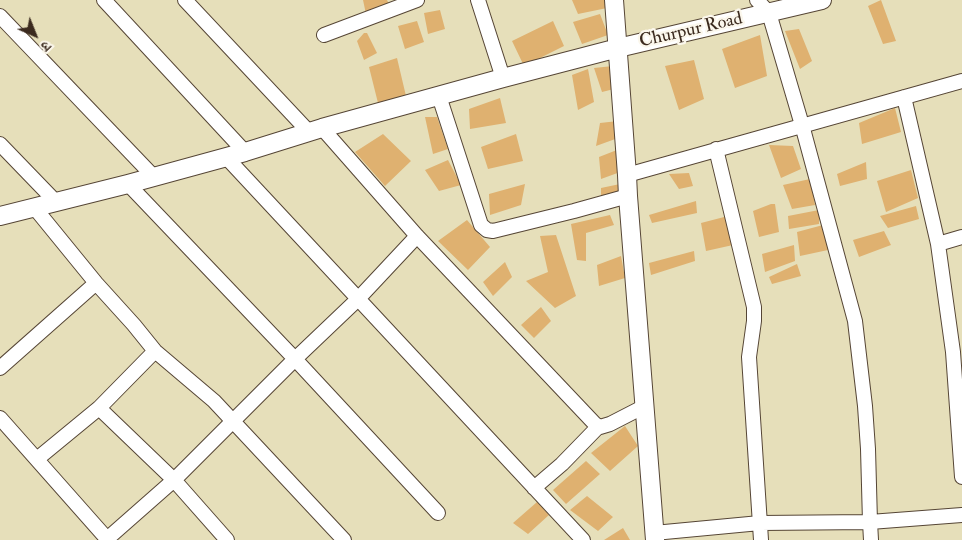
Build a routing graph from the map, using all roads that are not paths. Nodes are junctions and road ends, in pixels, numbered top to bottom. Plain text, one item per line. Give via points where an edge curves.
1 (104, 0) edge
2 (185, 0) edge
3 (417, 0) edge
4 (478, 0) edge
5 (614, 0) edge
6 (822, 0) edge
7 (763, 7) edge
8 (0, 16) edge
9 (324, 35) dead end
10 (618, 48) junction
11 (503, 78) junction
12 (962, 81) edge
13 (439, 96) junction
14 (904, 97) junction
15 (802, 125) junction
16 (316, 130) junction
17 (0, 144) edge
18 (716, 149) junction
19 (245, 152) junction
20 (226, 157) junction
21 (627, 175) junction
22 (154, 177) junction
23 (128, 184) junction
24 (628, 196) junction
25 (56, 202) junction
26 (34, 207) junction
27 (0, 216) edge
28 (416, 236) junction
29 (962, 237) edge
30 (938, 244) junction
31 (96, 283) junction
32 (358, 299) junction
33 (155, 351) junction
34 (296, 359) junction
35 (0, 368) edge
36 (645, 406) junction
37 (99, 408) junction
38 (0, 418) edge
39 (234, 422) junction
40 (598, 427) junction
41 (37, 459) junction
42 (962, 477) edge
43 (174, 480) junction
44 (534, 488) junction
45 (438, 513) dead end
46 (962, 515) edge
47 (870, 522) junction
48 (760, 523) junction
49 (655, 536) edge
50 (108, 540) edge
51 (227, 540) edge
52 (344, 540) edge
53 (583, 540) edge
54 (761, 540) edge
55 (871, 540) edge

1 - 19 street
2 - 16 street
3 - 9 street
4 - 11 street
5 - 10 street
6 - 7 street, Churpur Road
7 - 10 street, Churpur Road
7 - 15 street
8 - 22 street
10 - 11 street, Churpur Road
10 - 21 street
11 - 13 street, Churpur Road
12 - 14 street
13 - 16 street, Churpur Road
13 - 24 street via 481,224 487,230
14 - 15 street
14 - 30 street
15 - 18 street
15 - 47 street via 855,321 868,448
16 - 19 street, Churpur Road
16 - 28 street
17 - 25 street
18 - 21 street
18 - 48 street via 754,307 749,357
19 - 20 street, Churpur Road
20 - 22 street, Churpur Road
20 - 32 street
21 - 24 street
22 - 23 street, Churpur Road
23 - 25 street, Churpur Road
23 - 34 street
24 - 36 street
25 - 26 street, Churpur Road
26 - 27 street, Churpur Road
26 - 31 street
28 - 32 street
28 - 40 street
29 - 30 street
30 - 42 street via 953,352
31 - 33 street
31 - 35 street
32 - 34 street
32 - 44 street
33 - 37 street
33 - 39 street via 198,386
34 - 39 street
34 - 45 street
36 - 40 street
36 - 49 street
37 - 41 street
37 - 43 street
38 - 41 street
39 - 43 street
39 - 52 street
40 - 44 street
41 - 50 street
43 - 50 street
43 - 51 street
44 - 53 street
46 - 47 street
47 - 48 street
47 - 55 street
48 - 49 street
48 - 54 street

